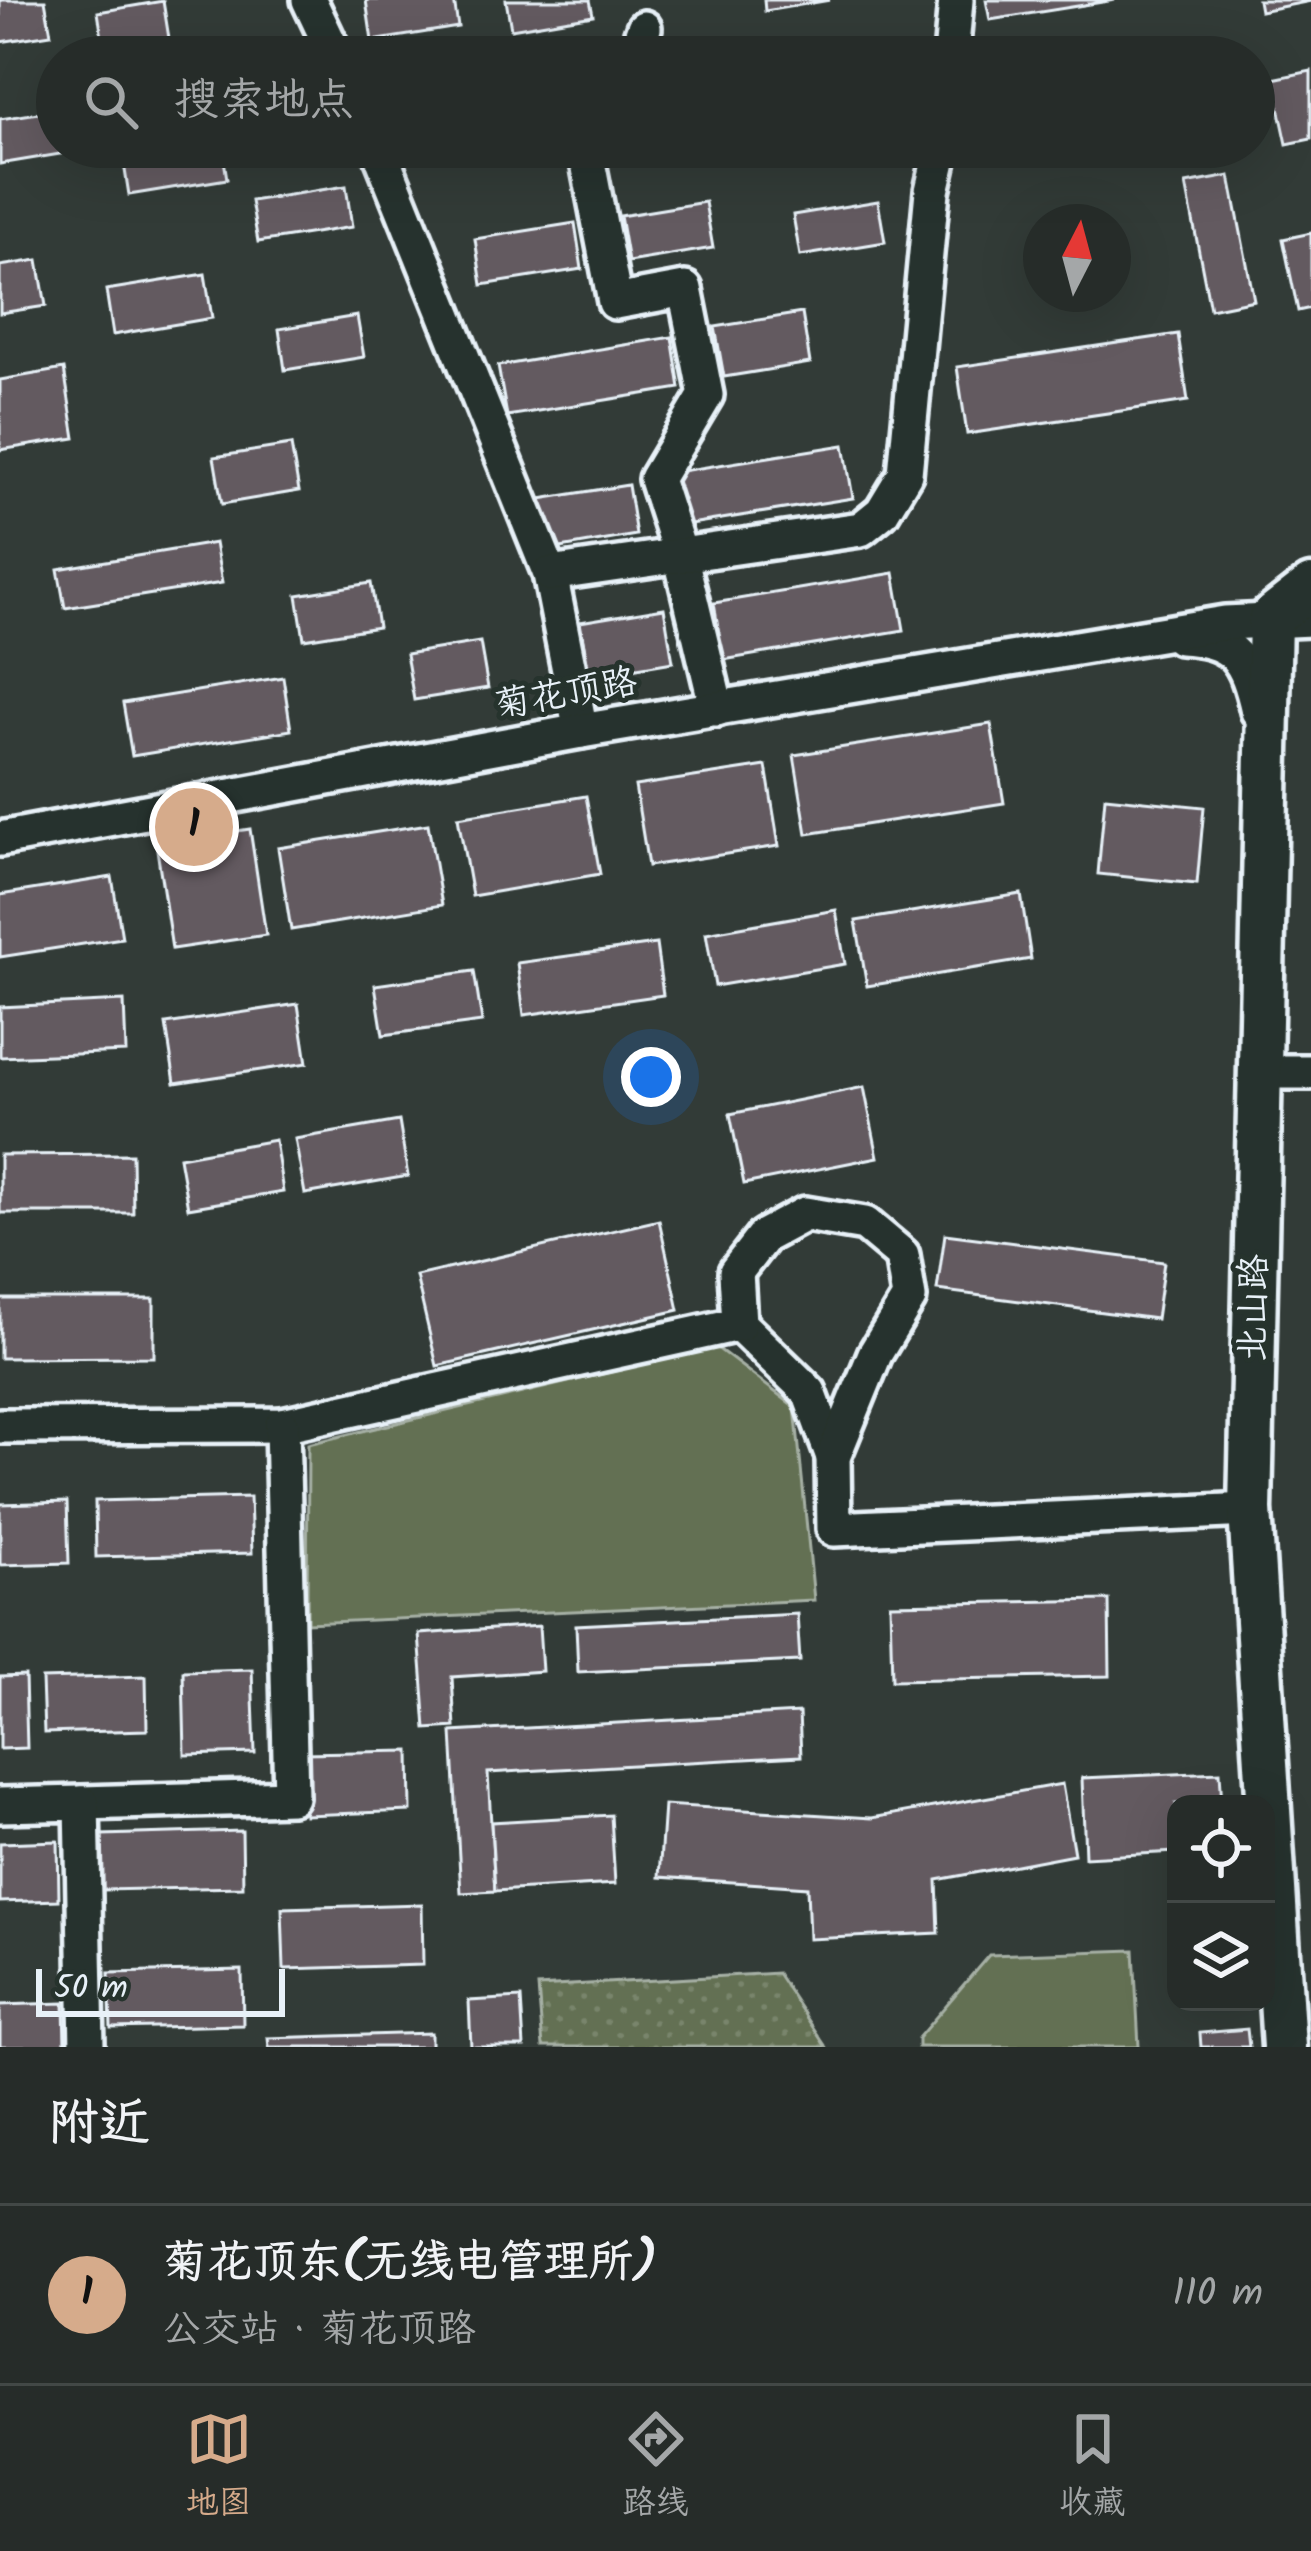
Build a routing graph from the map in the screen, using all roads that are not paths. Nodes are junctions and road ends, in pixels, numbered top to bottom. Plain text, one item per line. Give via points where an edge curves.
1 (309, 0) edge
2 (956, 0) edge
3 (326, 36) edge
4 (953, 36) edge
5 (386, 168) edge
6 (589, 168) edge
7 (937, 168) edge
8 (680, 554) junction
9 (550, 574) junction
10 (1311, 587) edge
11 (1291, 620) edge
12 (1148, 636) junction
13 (717, 709) junction
14 (581, 731) junction
15 (1268, 756) junction
16 (0, 839) edge
17 (1260, 1072) junction
18 (1311, 1072) edge
19 (739, 1324) junction
20 (282, 1425) junction
21 (0, 1426) edge
22 (833, 1457) junction
23 (1250, 1510) junction
24 (82, 1803) junction
25 (0, 1805) edge
26 (87, 2047) edge
27 (1284, 2047) edge

1 - 3 street
2 - 4 street
5 - 9 street
6 - 8 street via 615,302 685,289 706,394 656,478
7 - 8 street via 904,474 882,512 861,529
8 - 9 street
8 - 13 street
9 - 14 street
10 - 11 main road
11 - 12 street
11 - 15 main road, 北山路
12 - 13 street, 菊花顶路
12 - 15 street via 1211,639 1230,651 1249,671
13 - 14 street, 菊花顶路
14 - 16 street, 菊花顶路
15 - 17 main road, 北山路
17 - 18 street
17 - 23 main road, 北山路
19 - 20 street
19 - 22 street via 809,1392
19 - 22 street via 736,1272 764,1236 805,1214 865,1224 902,1255 909,1298 875,1354
20 - 21 street
20 - 24 street via 291,1797
22 - 23 street via 834,1529
23 - 27 main road, 北山路
24 - 25 street
24 - 26 street

